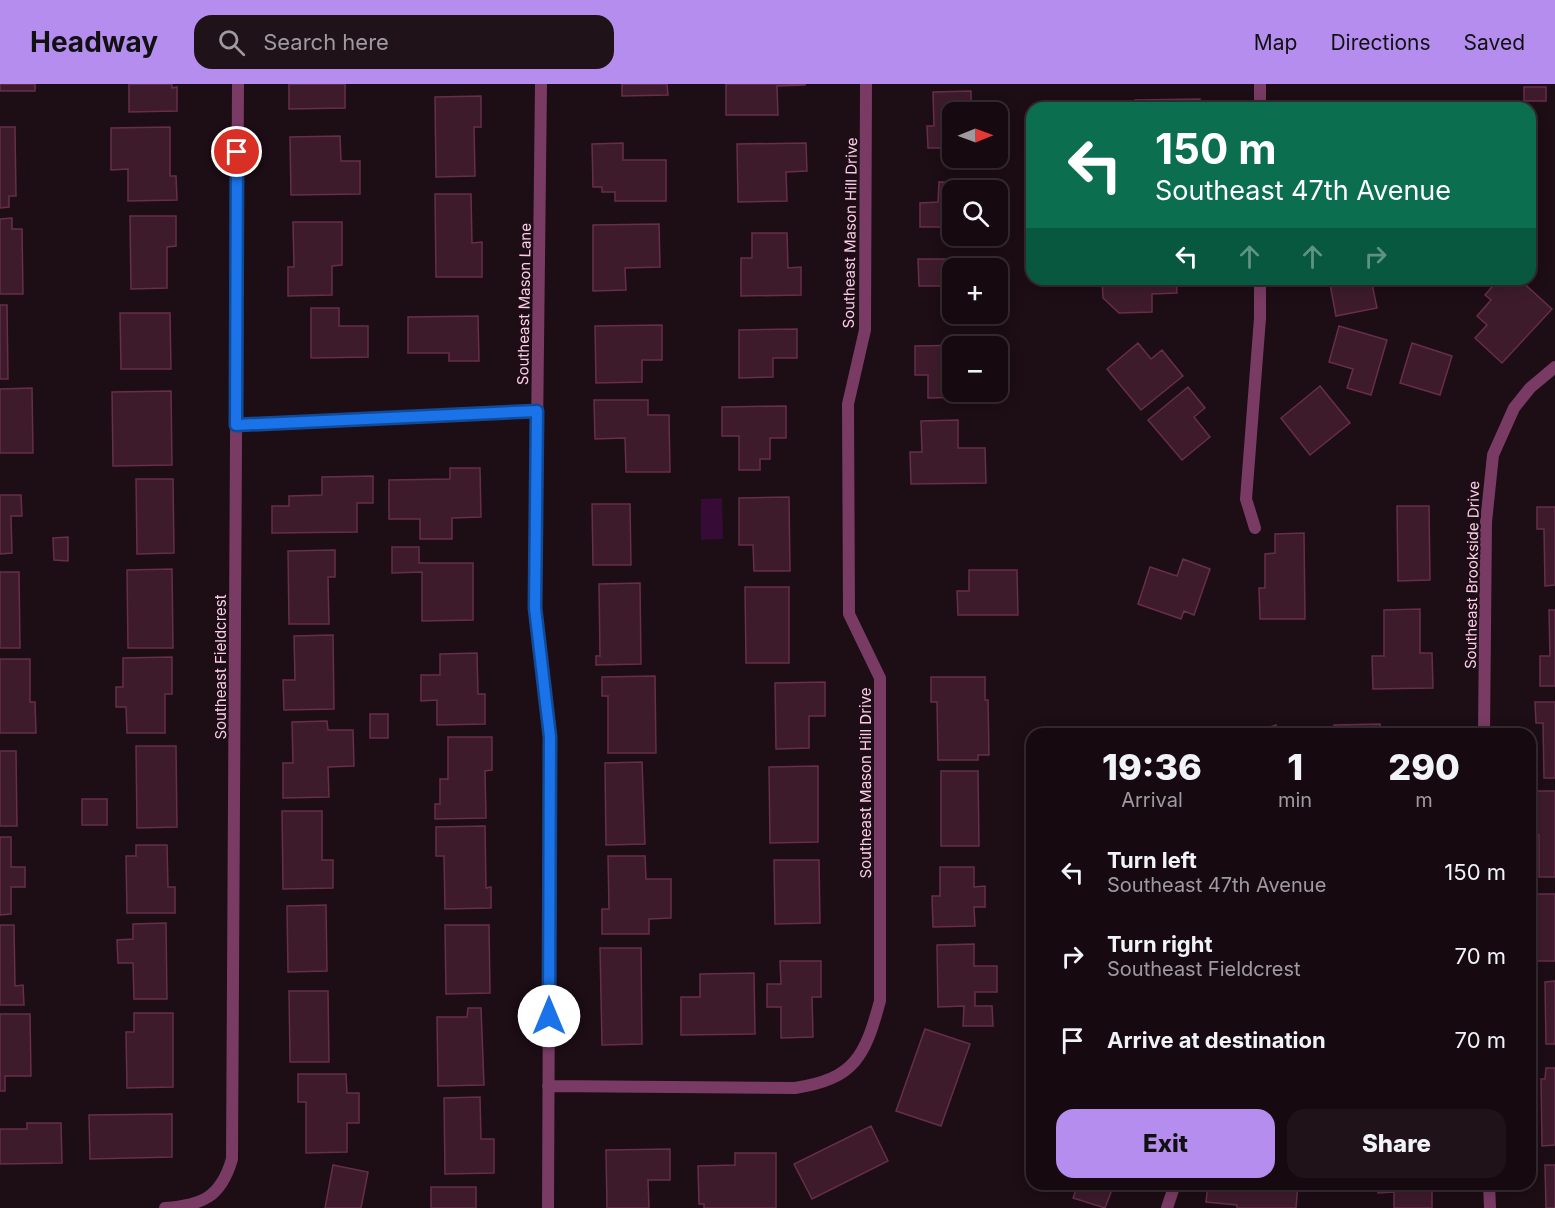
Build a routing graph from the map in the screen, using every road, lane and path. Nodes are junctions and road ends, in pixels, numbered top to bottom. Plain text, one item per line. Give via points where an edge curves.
1 (238, 84) edge
2 (542, 84) edge
3 (866, 84) edge
4 (1260, 84) edge
5 (1260, 102) edge
6 (1260, 285) edge
7 (1555, 367) edge
8 (537, 411) junction
9 (236, 425) junction
10 (1255, 528) dead end
11 (1484, 728) edge
12 (548, 1086) junction
13 (1174, 1190) edge
14 (1489, 1190) edge
15 (165, 1208) edge
16 (548, 1208) edge
17 (1167, 1208) edge
18 (1490, 1208) edge

1 - 9 street, Southeast Fieldcrest
2 - 8 street, Southeast Mason Lane
3 - 12 street, Southeast Mason Hill Drive via 865,330 848,404 849,614 880,678 880,1001 871,1036 848,1071 795,1088
4 - 5 street
6 - 10 street via 1246,499
7 - 11 street, Southeast Brookside Drive via 1514,408 1493,455 1486,522
8 - 9 street
8 - 12 street, Southeast Mason Lane via 535,608 550,737
9 - 15 street, Southeast Fieldcrest via 232,1159 228,1174 207,1199 192,1206
12 - 16 street, Southeast Mason Lane
13 - 17 street
14 - 18 street

